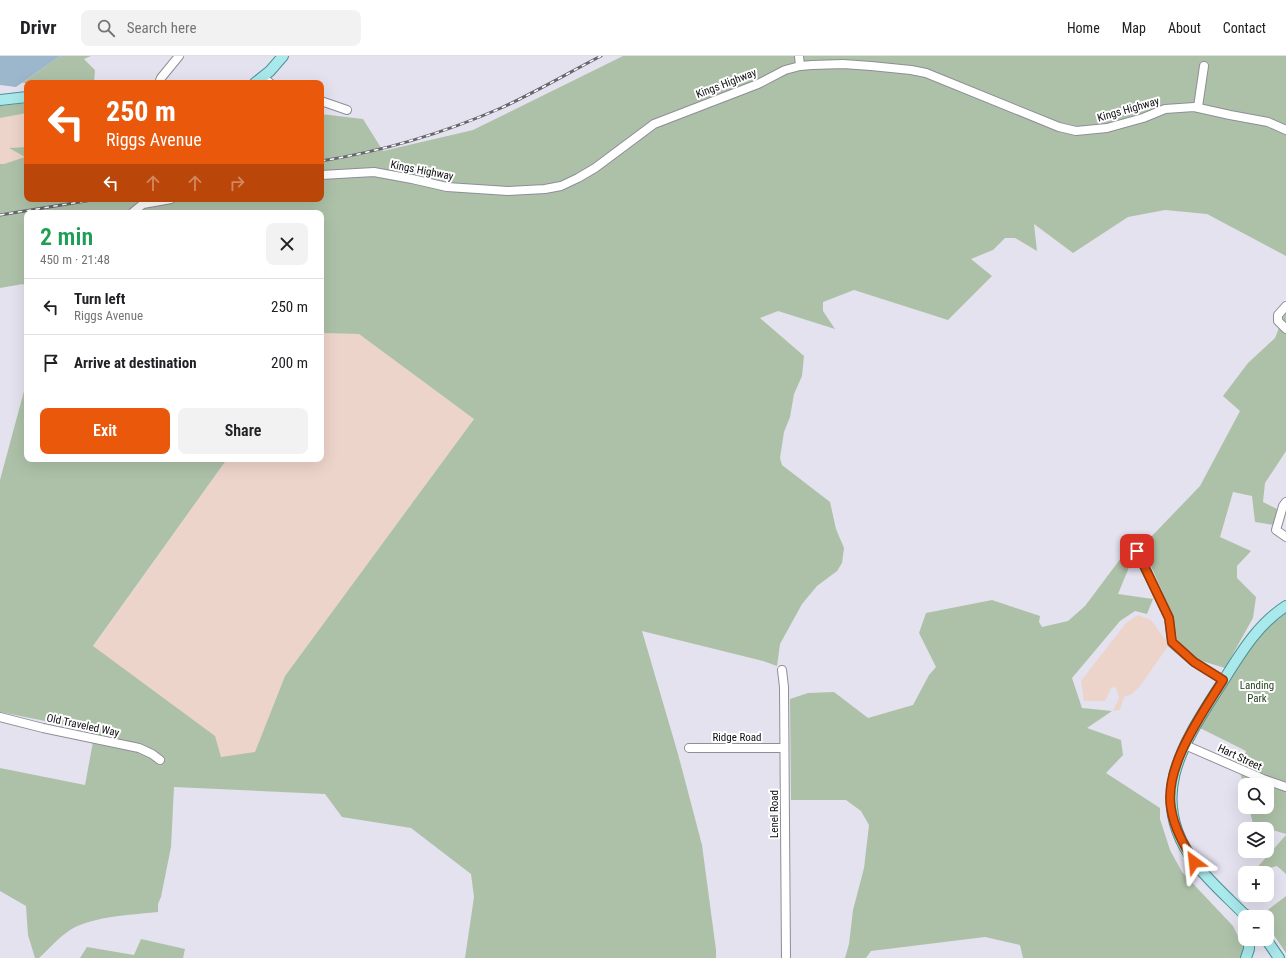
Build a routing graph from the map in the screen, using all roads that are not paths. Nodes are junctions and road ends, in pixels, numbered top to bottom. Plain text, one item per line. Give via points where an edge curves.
1 (179, 56) edge
2 (283, 56) edge
3 (799, 56) edge
4 (800, 66) junction
5 (1204, 66) dead end
6 (160, 80) edge
7 (267, 80) edge
8 (24, 97) edge
9 (0, 100) edge
10 (324, 102) edge
11 (1198, 107) junction
12 (347, 110) dead end
13 (1286, 130) edge
14 (324, 175) edge
15 (154, 202) edge
16 (136, 210) edge
17 (1286, 306) edge
18 (1286, 329) edge
19 (1286, 502) edge
20 (1286, 537) edge
21 (1137, 551) dead end
22 (1286, 606) edge
23 (782, 670) dead end
24 (1223, 680) junction
25 (0, 717) edge
26 (1185, 745) junction
27 (689, 748) dead end
28 (784, 748) junction
29 (160, 760) dead end
30 (1286, 787) edge
31 (1240, 910) edge
32 (1249, 946) edge
33 (1265, 946) edge
34 (1271, 946) edge
35 (786, 958) edge
36 (1246, 958) edge
37 (1273, 958) edge
38 (1279, 958) edge

1 - 6 street
2 - 7 main road
3 - 4 street
4 - 11 street, Kings Highway via 843,64 926,73 1059,127 1076,131 1107,128 1165,109
4 - 14 street, Kings Highway via 654,124 595,168 561,186 508,190 447,187 374,172
5 - 11 street
8 - 9 main road
10 - 12 street
11 - 13 street, Kings Highway via 1268,122
15 - 16 street via 143,204
17 - 18 street via 1278,315 1278,321
19 - 20 street via 1276,530
21 - 24 street via 1169,618 1172,642 1194,662
22 - 24 main road via 1258,630
23 - 28 street, Lenel Road
24 - 26 main road
25 - 29 street, Old Traveled Way via 139,748
26 - 30 street, Hart Street
26 - 31 main road via 1171,791 1170,804 1174,822 1194,862
27 - 28 street, Ridge Road
28 - 35 street, Lenel Road
32 - 36 main road
33 - 37 main road
34 - 38 main road

